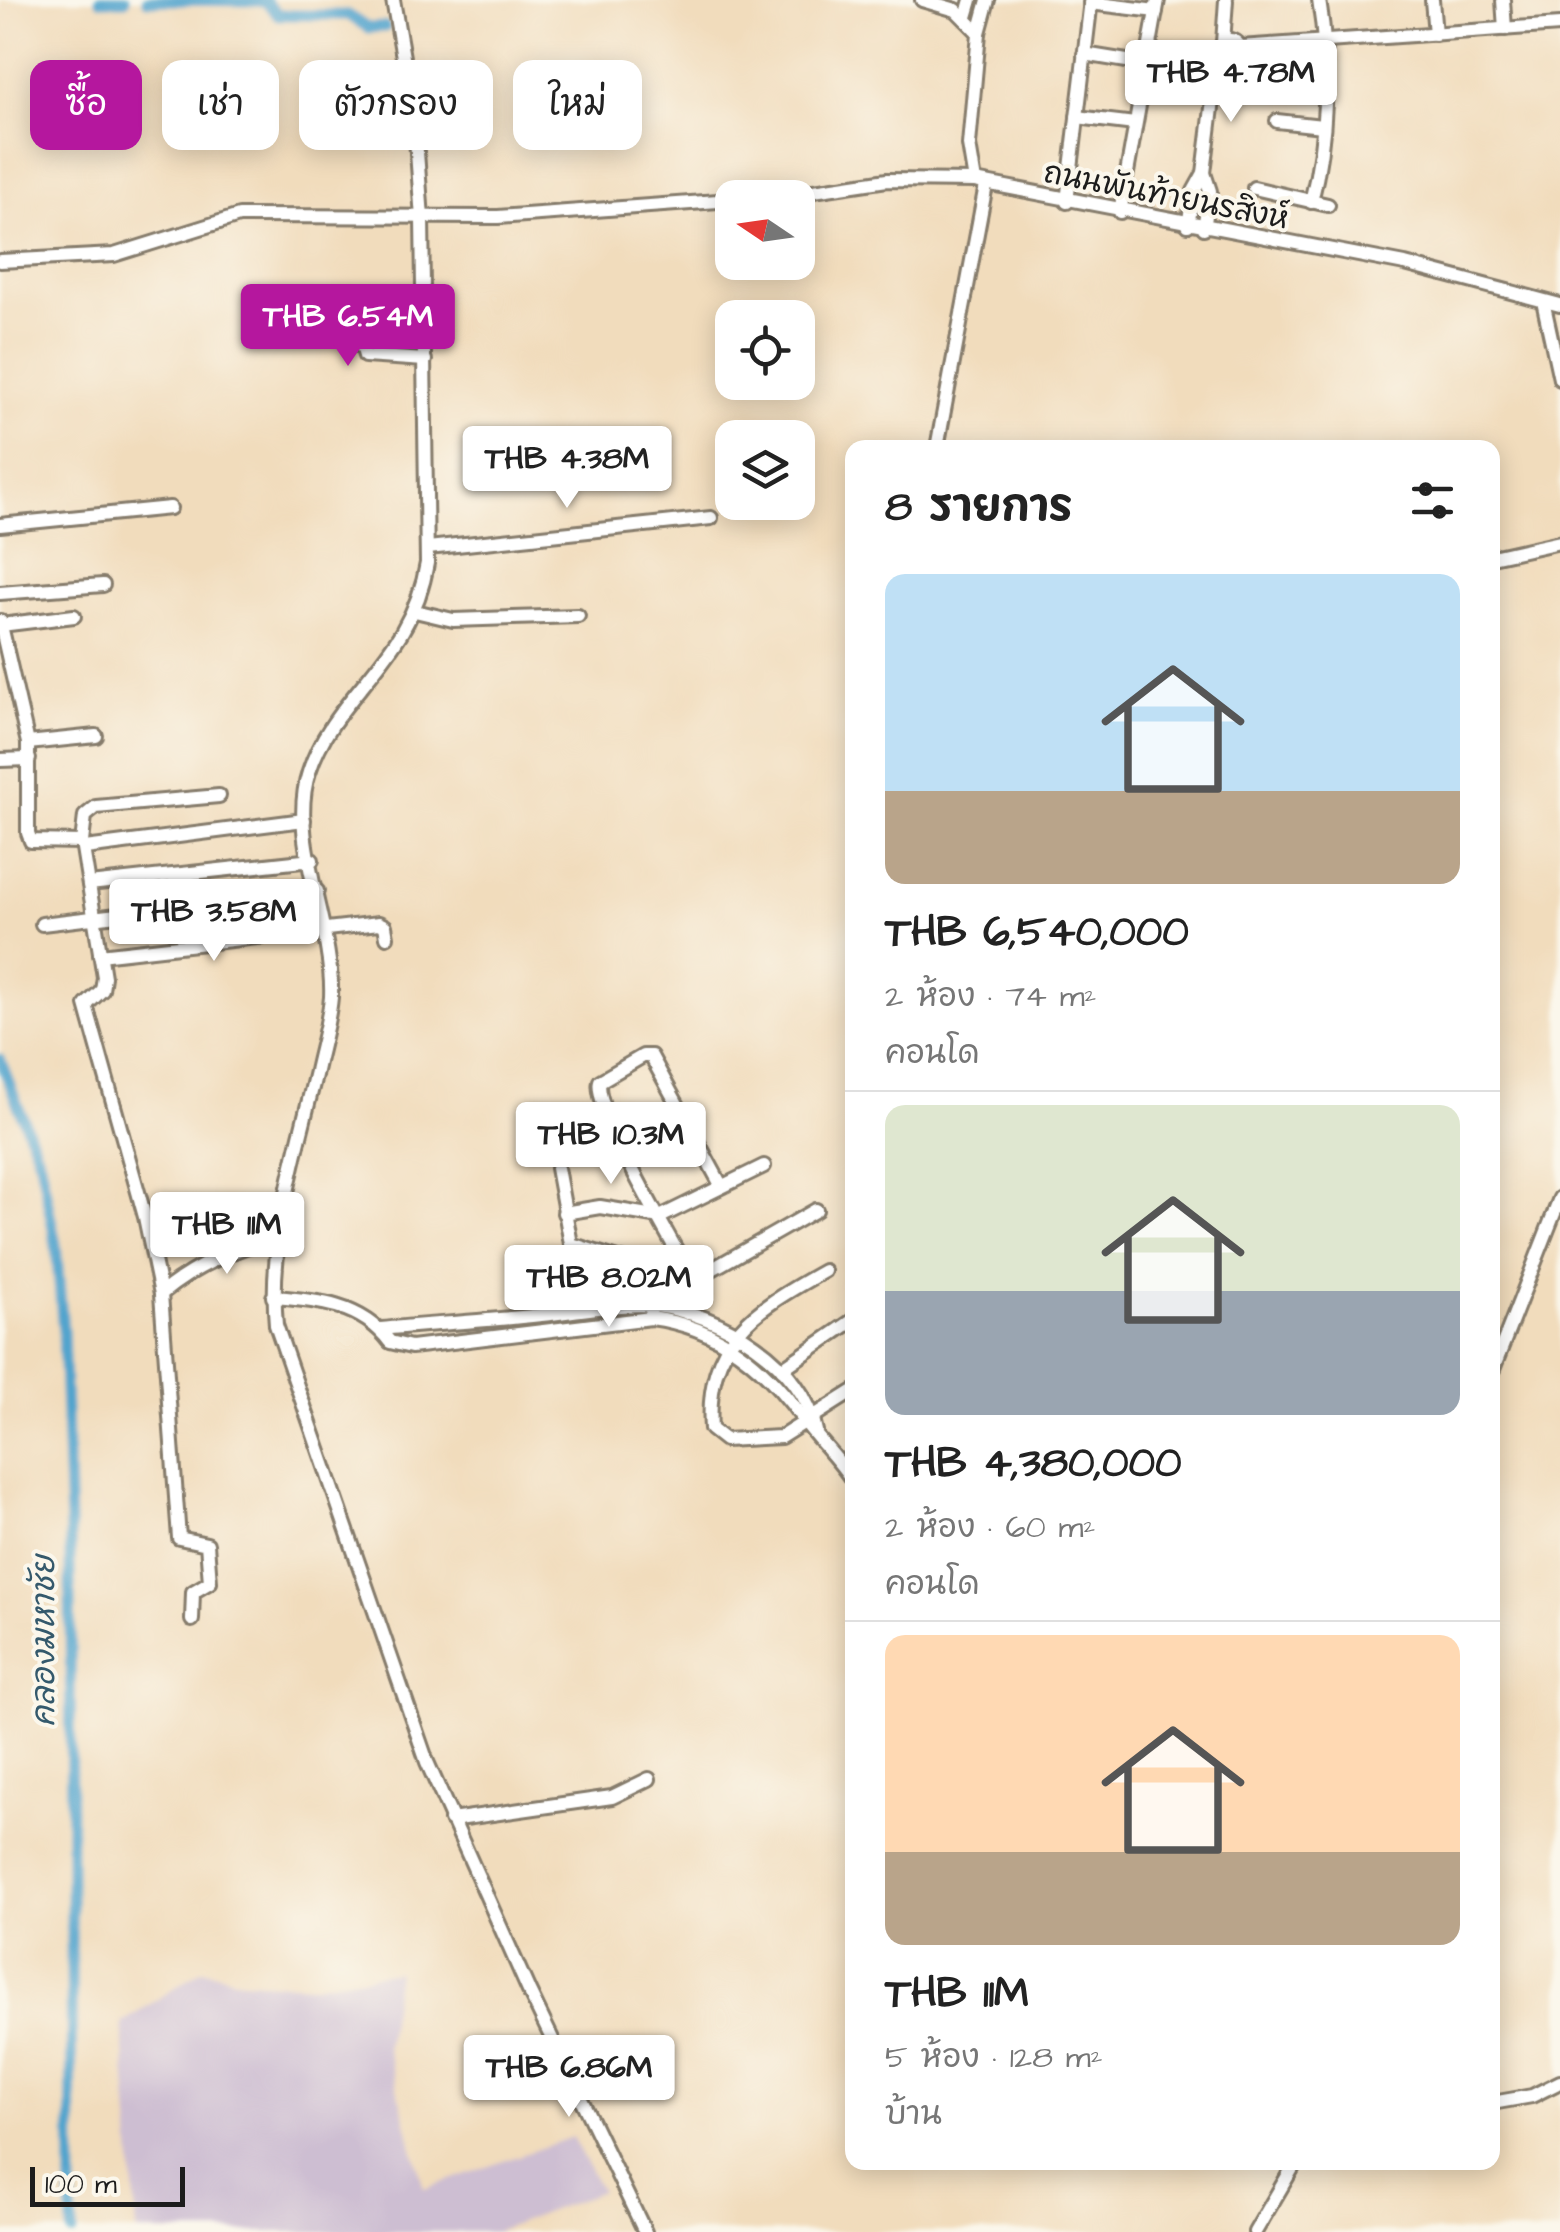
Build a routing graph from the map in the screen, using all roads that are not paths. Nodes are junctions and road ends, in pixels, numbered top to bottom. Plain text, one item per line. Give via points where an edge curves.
1 (393, 0) edge
2 (922, 0) edge
3 (971, 0) edge
4 (988, 0) edge
5 (1226, 0) edge
6 (1318, 0) edge
7 (1432, 0) edge
8 (1503, 0) edge
9 (1090, 2) edge
10 (1157, 6) edge
11 (966, 16) junction
12 (1560, 25) edge
13 (1505, 29) junction
14 (979, 33) junction
15 (1434, 34) junction
16 (1326, 41) junction
17 (1223, 43) junction
18 (1240, 48) junction
19 (1084, 54) junction
20 (1224, 58) junction
21 (1145, 64) junction
22 (1077, 117) junction
23 (1277, 122) dead end
24 (1135, 124) junction
25 (1322, 126) junction
26 (1204, 173) junction
27 (981, 183) junction
28 (1254, 188) dead end
29 (815, 191) edge
30 (715, 201) edge
31 (1066, 202) junction
32 (1311, 202) junction
33 (1328, 205) dead end
34 (1120, 212) junction
35 (422, 218) junction
36 (1188, 224) junction
37 (1204, 228) junction
38 (0, 261) edge
39 (371, 297) dead end
40 (1543, 301) junction
41 (1560, 305) edge
42 (426, 360) junction
43 (1560, 379) edge
44 (938, 440) edge
45 (170, 508) dead end
46 (711, 518) dead end
47 (0, 525) edge
48 (1560, 542) edge
49 (428, 548) junction
50 (1500, 555) edge
51 (103, 584) dead end
52 (0, 593) edge
53 (415, 611) junction
54 (74, 616) dead end
55 (578, 616) dead end
56 (0, 623) edge
57 (96, 736) dead end
58 (28, 743) junction
59 (29, 758) junction
60 (0, 760) edge
61 (220, 796) dead end
62 (304, 820) junction
63 (84, 845) junction
64 (312, 860) junction
65 (89, 884) junction
66 (317, 890) junction
67 (92, 916) junction
68 (42, 924) dead end
69 (324, 932) junction
70 (388, 937) dead end
71 (100, 955) junction
72 (764, 1166) dead end
73 (557, 1168) dead end
74 (720, 1186) junction
75 (1560, 1198) edge
76 (816, 1210) dead end
77 (564, 1213) junction
78 (660, 1216) junction
79 (280, 1236) junction
80 (824, 1272) dead end
81 (693, 1280) junction
82 (160, 1294) junction
83 (274, 1297) junction
84 (651, 1312) junction
85 (687, 1313) junction
86 (845, 1326) edge
87 (731, 1338) junction
88 (1500, 1352) edge
89 (782, 1369) junction
90 (845, 1398) edge
91 (812, 1424) junction
92 (845, 1470) edge
93 (192, 1620) dead end
94 (648, 1780) dead end
95 (451, 1820) junction
96 (1560, 2082) edge
97 (1500, 2102) edge
98 (1291, 2170) edge
99 (646, 2232) edge
100 (1255, 2232) edge

1 - 35 street via 415,126
2 - 11 street
3 - 11 street
4 - 14 street
5 - 17 street
6 - 16 street
7 - 15 street
8 - 13 street
9 - 10 street
9 - 19 street
10 - 21 street
11 - 14 street
12 - 13 street
13 - 15 street
14 - 27 street via 969,145
15 - 16 street
16 - 18 street
16 - 25 street
17 - 18 street via 1232,40
17 - 20 street
18 - 20 street via 1238,57
19 - 21 street
19 - 22 street
20 - 26 street via 1217,66
21 - 24 street
22 - 24 street
22 - 31 street
23 - 25 street
24 - 34 street
25 - 32 street
26 - 36 street
26 - 37 street via 1210,191
27 - 29 street, ถนนพันท้ายนรสิงห์ via 887,180
27 - 31 street, ถนนพันท้ายนรสิงห์
27 - 44 street
28 - 32 street
30 - 35 street
31 - 34 street, ถนนพันท้ายนรสิงห์
32 - 33 street
34 - 36 street, ถนนพันท้ายนรสิงห์
35 - 38 street via 239,216 114,255
35 - 42 street
36 - 37 street, ถนนพันท้ายนรสิงห์
37 - 40 street, ถนนพันท้ายนรสิงห์ via 1416,266
39 - 42 street via 358,332 365,356
40 - 41 street, ถนนพันท้ายนรสิงห์
40 - 43 street
42 - 49 street
45 - 47 street
46 - 49 street
48 - 50 street
49 - 53 street
51 - 52 street
53 - 55 street via 453,620
53 - 62 street via 321,744 304,788
54 - 56 street
56 - 58 street
57 - 58 street
58 - 59 street
59 - 60 street
59 - 63 street via 32,841
61 - 63 street via 96,807 85,816
62 - 63 street
62 - 64 street
63 - 65 street
64 - 65 street
64 - 66 street
65 - 67 street
66 - 67 street
66 - 69 street
67 - 68 street
67 - 71 street
69 - 70 street via 379,923
69 - 71 street
69 - 79 street via 328,1015
71 - 82 street via 102,990 86,1006
72 - 74 street
73 - 77 street
74 - 78 street
74 - 78 street via 651,1056 642,1056 600,1081 597,1094
75 - 88 street
76 - 81 street
77 - 78 street via 600,1207
77 - 84 street via 571,1244 625,1261
78 - 81 street
79 - 82 street via 183,1275
79 - 83 street
80 - 87 street
81 - 85 street
82 - 93 street via 179,1538 207,1544 211,1575 207,1586 192,1592
83 - 84 street via 326,1301 381,1330 390,1342 411,1347
83 - 95 street via 281,1343
84 - 85 street
84 - 87 street
85 - 87 street
86 - 89 street
87 - 89 street
87 - 91 street
87 - 91 street via 720,1358 710,1414 717,1438 782,1437
89 - 91 street
90 - 91 street
91 - 92 street
94 - 95 street via 620,1795
95 - 99 street
96 - 97 street
98 - 100 street

